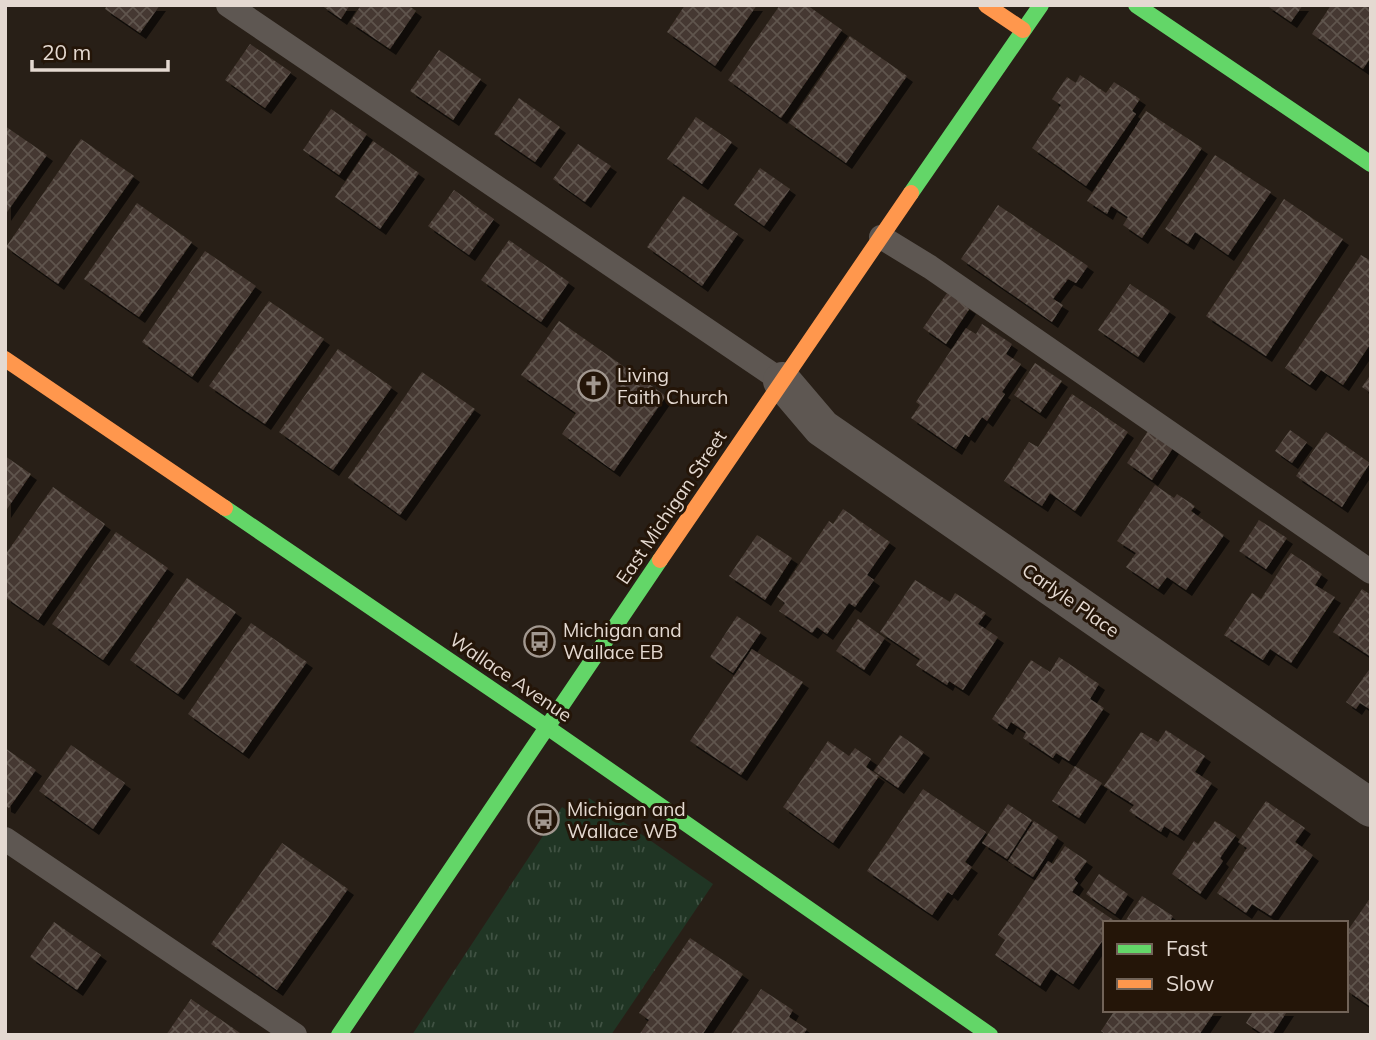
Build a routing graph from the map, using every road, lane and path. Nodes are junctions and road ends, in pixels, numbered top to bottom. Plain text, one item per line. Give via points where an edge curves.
1 (228, 5) edge
2 (986, 5) edge
3 (1041, 5) edge
4 (1136, 5) edge
5 (1023, 30) junction
6 (1371, 164) edge
7 (881, 237) junction
8 (5, 359) edge
9 (782, 382) junction
10 (1371, 572) edge
11 (547, 727) junction
12 (1371, 808) edge
13 (5, 839) edge
14 (295, 1035) edge
15 (339, 1035) edge
16 (990, 1035) edge

1 - 9 lane
2 - 5 street
3 - 5 street, East Michigan Street
4 - 6 street
5 - 7 street, East Michigan Street
7 - 9 street, East Michigan Street
7 - 10 lane
8 - 11 street, Wallace Avenue
9 - 11 street, East Michigan Street
9 - 12 street, Carlyle Place via 822,428
11 - 15 street, East Michigan Street
11 - 16 street, Wallace Avenue
13 - 14 lane

